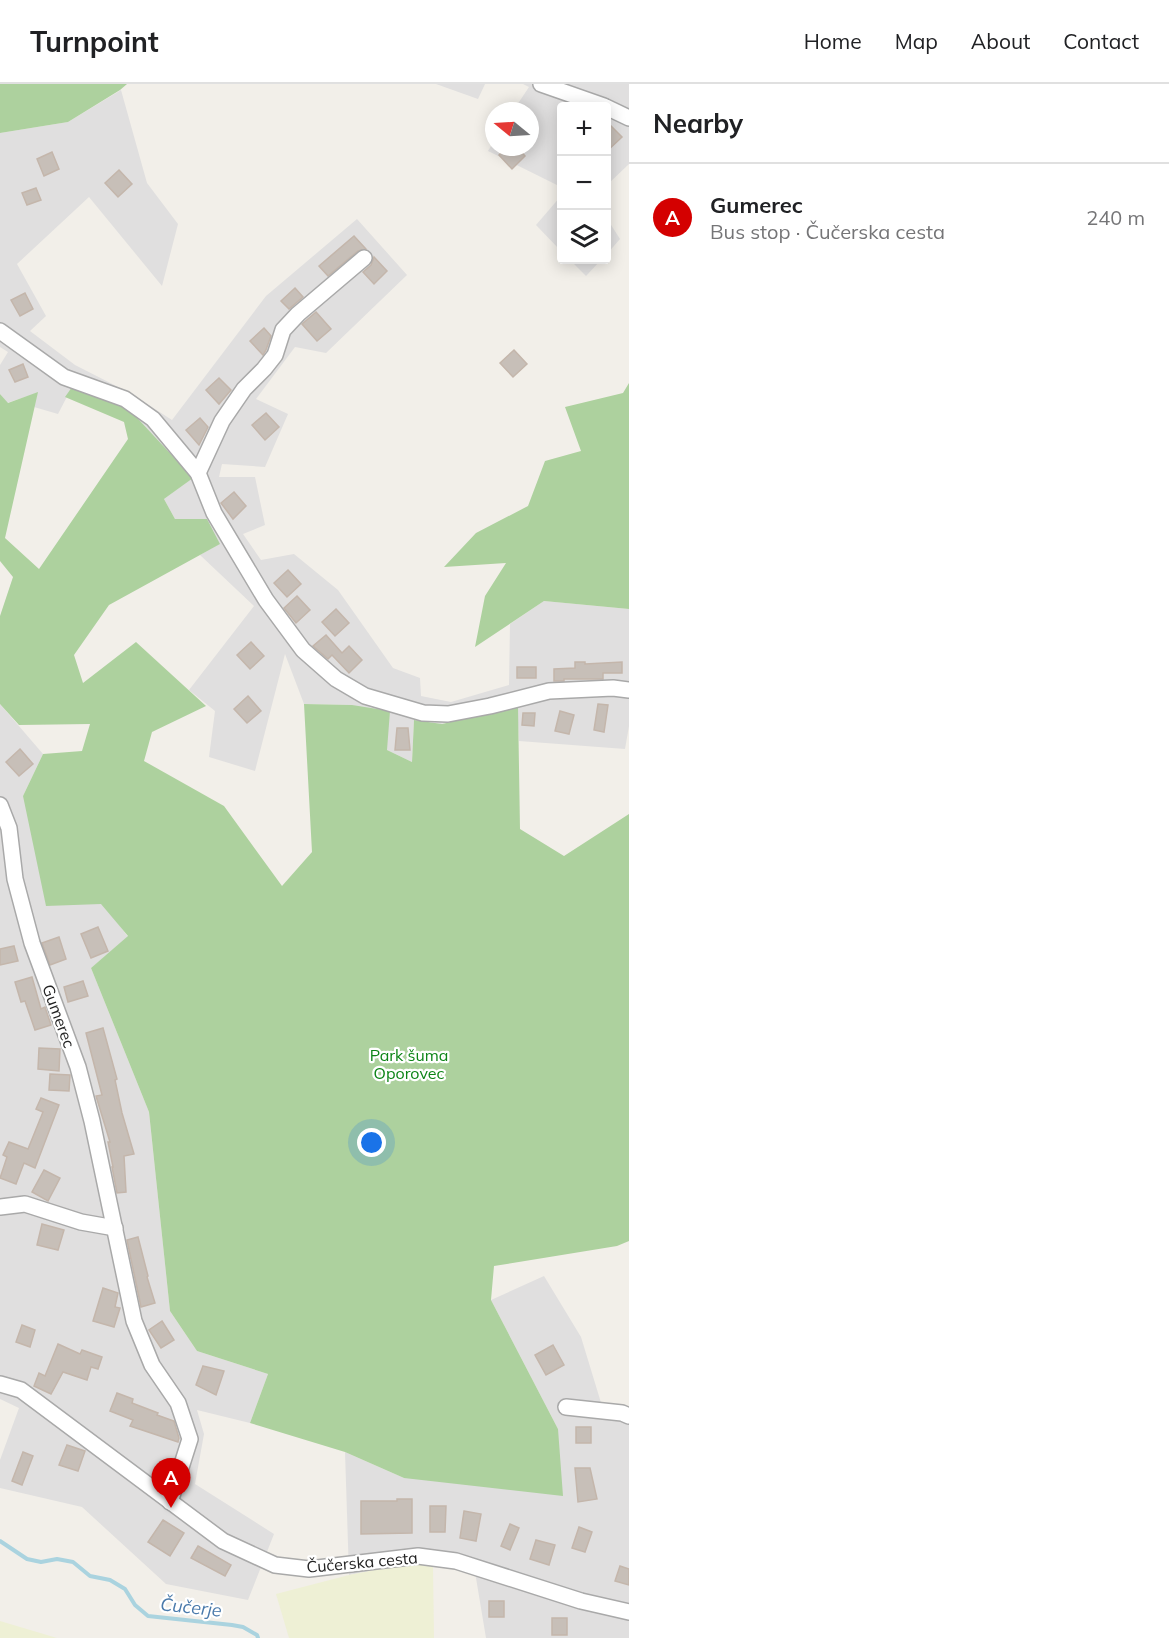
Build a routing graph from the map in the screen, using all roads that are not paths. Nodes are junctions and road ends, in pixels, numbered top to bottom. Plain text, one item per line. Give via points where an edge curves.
1 (541, 84) edge
2 (591, 102) edge
3 (611, 110) edge
4 (629, 118) edge
5 (364, 258) dead end
6 (0, 330) edge
7 (198, 473) junction
8 (629, 690) edge
9 (0, 805) edge
10 (0, 1207) edge
11 (115, 1228) junction
12 (0, 1384) edge
13 (567, 1407) dead end
14 (629, 1416) edge
15 (170, 1502) junction
16 (629, 1612) edge

1 - 2 street
3 - 4 street
5 - 7 street via 284,330 274,355 222,421
6 - 7 street via 64,377 125,399 153,419
7 - 8 street via 214,513 266,600 303,650 336,679 365,696 423,713 448,714 549,691
9 - 11 street, Gumerec via 9,828 15,879 32,943 78,1067
10 - 11 street via 25,1204
11 - 15 street, Gumerec via 134,1321 152,1365 178,1402 190,1439
12 - 15 street, Čučerska cesta via 21,1390
13 - 14 street
15 - 16 street, Čučerska cesta via 223,1541 275,1565 309,1569 418,1556 456,1561 581,1601

